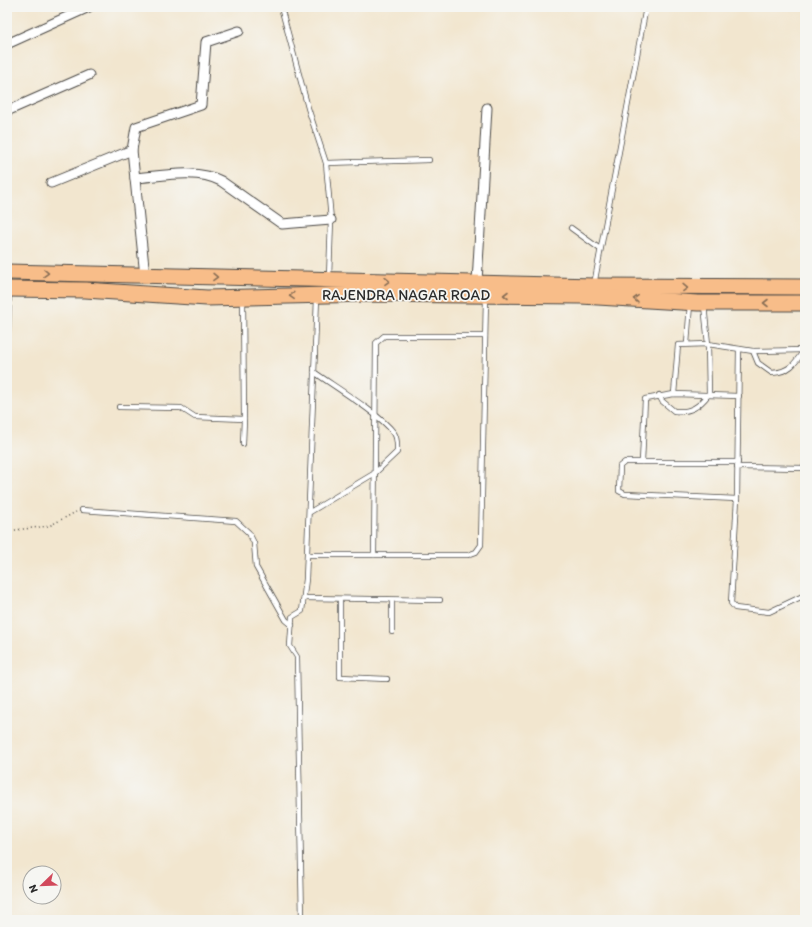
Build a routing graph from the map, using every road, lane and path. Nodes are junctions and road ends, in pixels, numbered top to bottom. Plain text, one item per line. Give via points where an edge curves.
1 (89, 7) edge
2 (281, 7) edge
3 (646, 7) edge
4 (239, 31) dead end
5 (7, 44) edge
6 (89, 75) dead end
7 (487, 108) dead end
8 (7, 112) edge
9 (132, 150) junction
10 (429, 160) dead end
11 (326, 163) junction
12 (135, 178) junction
13 (51, 183) dead end
14 (331, 220) junction
15 (572, 228) dead end
16 (600, 249) junction
17 (7, 272) edge
18 (145, 276) junction
19 (329, 279) junction
20 (477, 282) junction
21 (594, 286) junction
22 (367, 287) junction
23 (805, 287) edge
24 (8, 289) edge
25 (317, 294) junction
26 (486, 295) junction
27 (243, 298) junction
28 (697, 303) junction
29 (805, 303) edge
30 (8, 334) edge
31 (485, 336) junction
32 (687, 344) junction
33 (708, 344) junction
34 (739, 349) junction
35 (805, 350) edge
36 (753, 351) junction
37 (314, 372) junction
38 (674, 394) junction
39 (709, 394) junction
40 (660, 395) junction
41 (738, 396) junction
42 (119, 407) dead end
43 (375, 416) junction
44 (244, 419) junction
45 (243, 444) dead end
46 (642, 462) junction
47 (738, 464) junction
48 (805, 468) edge
49 (375, 474) junction
50 (737, 499) junction
51 (82, 510) joint
52 (310, 512) junction
53 (7, 531) edge
54 (308, 555) junction
55 (374, 555) junction
56 (805, 595) edge
57 (304, 598) junction
58 (340, 599) junction
59 (392, 600) junction
60 (440, 600) dead end
61 (292, 625) junction
62 (392, 632) dead end
63 (387, 679) dead end
64 (302, 920) edge

1 - 5 street
2 - 11 lane via 308,108
3 - 16 lane
4 - 9 street via 206,42 201,105 136,127
6 - 8 street
7 - 20 street
9 - 12 street
9 - 13 street
10 - 11 lane
11 - 14 lane
12 - 14 street via 195,174 211,176 282,224
12 - 18 street
14 - 19 lane
15 - 16 lane
16 - 21 lane
17 -> 18 main road, RAJENDRA NAGAR ROAD
18 -> 19 main road, RAJENDRA NAGAR ROAD
19 - 22 main road, RAJENDRA NAGAR ROAD
20 - 21 main road, RAJENDRA NAGAR ROAD
22 -> 20 main road, RAJENDRA NAGAR ROAD
21 -> 23 main road, RAJENDRA NAGAR ROAD
22 - 25 main road, RAJENDRA NAGAR ROAD
22 - 26 main road, RAJENDRA NAGAR ROAD
24 - 27 main road, RAJENDRA NAGAR ROAD
24 - 30 lane
25 -> 27 main road, RAJENDRA NAGAR ROAD
25 - 37 lane
28 -> 26 main road, RAJENDRA NAGAR ROAD via 581,296
26 - 31 lane
27 - 44 lane
29 -> 28 main road, RAJENDRA NAGAR ROAD
28 - 32 lane
28 - 33 lane
31 - 43 lane via 384,336 379,339 376,343
31 - 55 lane via 481,545 476,552 468,555
32 - 33 lane
32 - 38 lane via 680,344 677,348
33 - 34 lane
33 - 39 lane
34 - 36 lane
34 - 41 lane
35 - 36 lane
35 - 36 lane via 788,370 772,373 758,363
37 - 43 lane
37 - 52 lane
38 - 39 lane
38 - 40 lane
39 - 40 lane via 695,408 684,413 668,408
39 - 41 lane
40 - 46 lane via 648,397 644,402
41 - 47 lane
42 - 44 lane via 181,408 195,418
43 - 49 lane
43 - 49 lane via 394,433 397,440 396,454
44 - 45 lane
46 - 47 lane
46 - 50 lane via 622,463 619,491 621,493
47 - 48 lane
47 - 50 lane
49 - 52 lane
49 - 55 lane
50 - 56 lane via 732,606 769,612
51 - 53 path via 49,526
51 - 61 lane via 236,521 249,533 254,543 256,567 286,620
52 - 54 lane
54 - 55 lane
54 - 57 lane
57 - 58 lane
57 - 61 lane via 302,611 292,617
58 - 59 lane
58 - 63 lane via 340,677
59 - 60 lane
59 - 62 lane
61 - 64 lane via 290,646 297,657

